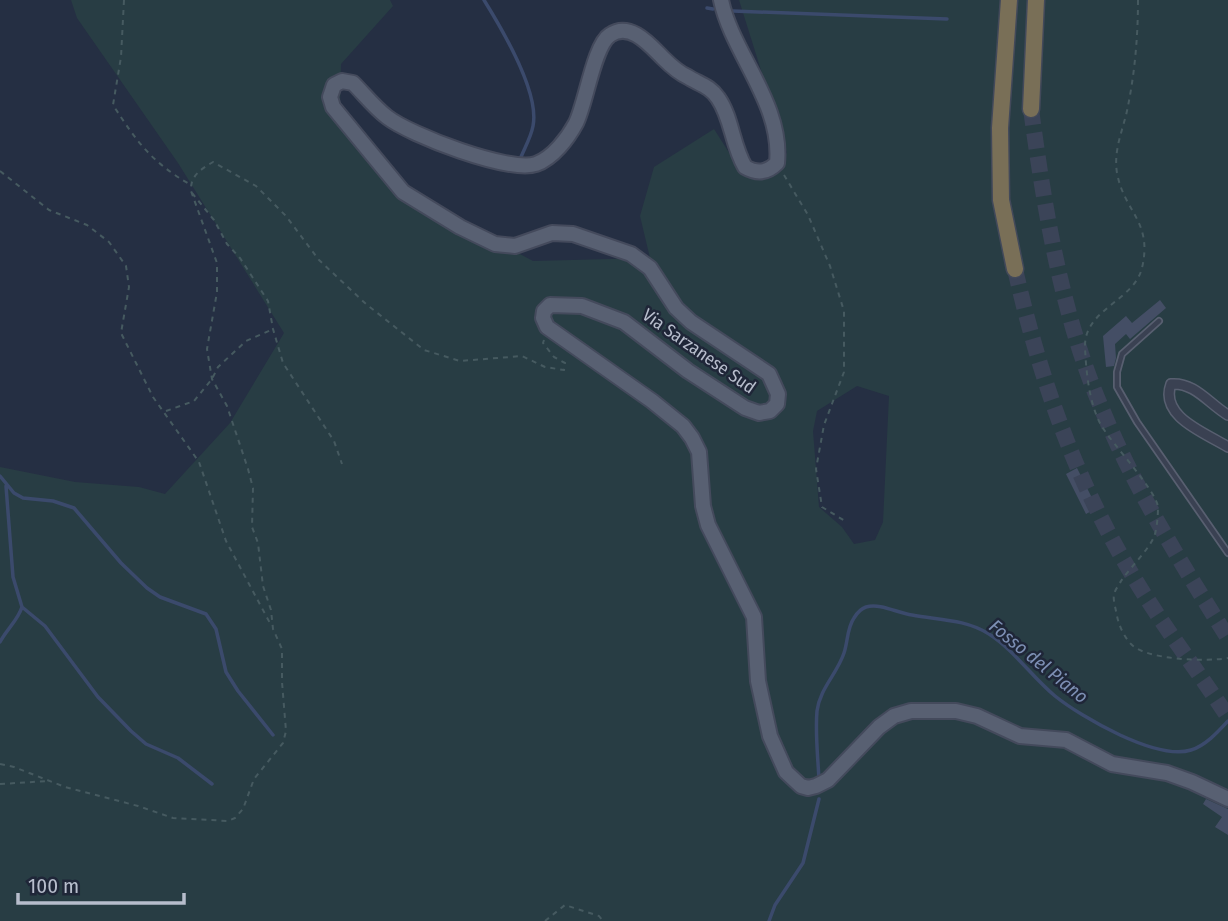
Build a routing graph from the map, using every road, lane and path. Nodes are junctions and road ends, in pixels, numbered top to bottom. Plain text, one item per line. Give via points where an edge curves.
1 (124, 0) edge
2 (721, 0) edge
3 (1009, 0) edge
4 (1036, 0) edge
5 (1138, 0) edge
6 (1031, 109) tunnel mouth
7 (776, 163) junction
8 (0, 171) edge
9 (191, 184) junction
10 (191, 191) junction
11 (1015, 269) tunnel mouth
12 (1159, 321) dead end
13 (273, 329) junction
14 (555, 334) junction
15 (212, 379) junction
16 (165, 412) junction
17 (1228, 415) edge
18 (1228, 447) edge
19 (342, 464) dead end
20 (845, 521) dead end
21 (1228, 554) edge
22 (273, 629) junction
23 (1228, 658) edge
24 (0, 764) edge
25 (50, 781) junction
26 (0, 784) edge
27 (1228, 799) edge
28 (545, 921) edge
29 (603, 921) edge

1 - 9 path via 113,105 145,151 164,169
2 - 7 main road via 766,108 776,141
3 - 11 highway via 1000,128 1001,200
4 - 6 highway
5 - 23 path via 1128,108 1116,150 1118,174 1146,244 1141,271 1124,294 1101,312 1085,344 1089,388 1100,422 1158,506 1154,538 1114,594 1115,604 1118,625 1132,646 1163,657
7 - 14 main road, Via Sarzanese Sud via 765,172 745,167 718,97 628,31 618,31 604,40 575,124 554,153 535,164 515,165 449,148 385,116 353,83 334,85 333,107 403,192 495,244 515,246 552,233 573,234 631,254 650,268 691,322 769,374 778,394 777,404 759,413 745,408 624,322 582,306 550,305 544,311 547,327
7 - 20 path via 808,215 844,311 844,372 824,425 816,469 822,507
8 - 16 path via 49,210 87,225 109,242 126,266 129,287 121,333
9 - 10 path
9 - 14 path via 198,170 213,162 256,186 286,216 318,260 424,350 460,361 522,356 545,368 564,370 565,363 542,343
10 - 13 path via 268,301
10 - 15 path via 217,263 207,349
12 - 21 lane via 1122,354 1117,387
13 - 15 path via 246,341 218,367
13 - 19 path via 283,363 334,441
14 - 27 main road via 652,401 692,438 699,452 708,525 754,617 758,681 770,736 786,772 801,786 828,780 894,716 911,711 956,711 1020,736 1066,740 1112,764 1167,773
15 - 16 path via 194,401
15 - 22 path via 228,406 253,488 252,527
16 - 22 path via 199,462 226,541
17 - 18 street via 1190,386 1171,384 1172,409
22 - 25 path via 282,649 286,731 235,818 173,818
24 - 25 path
25 - 26 path
28 - 29 path via 565,905

